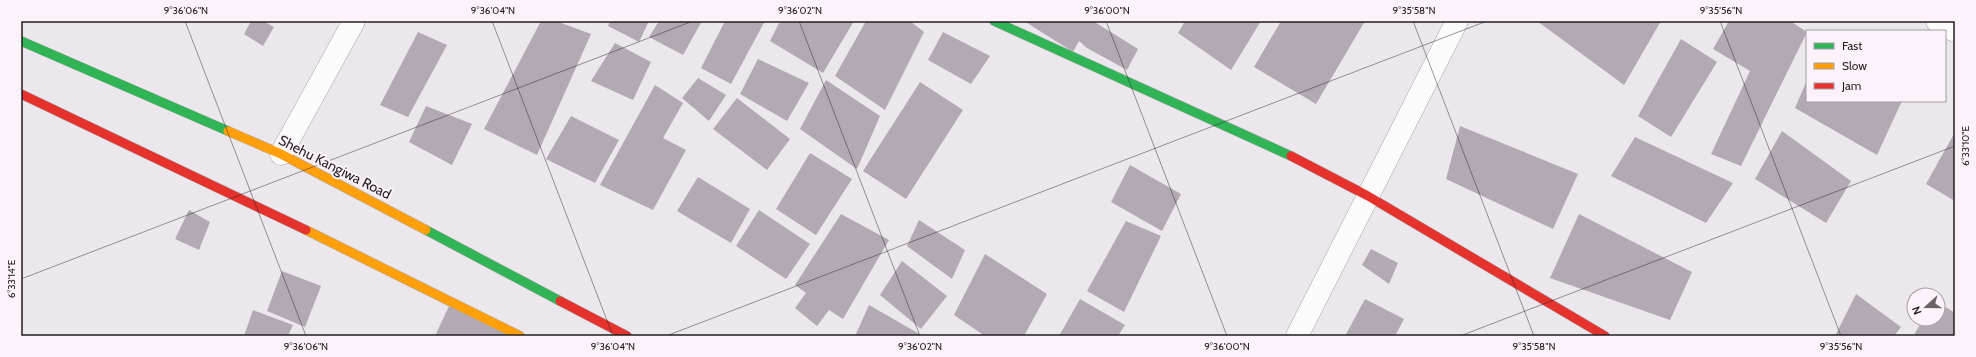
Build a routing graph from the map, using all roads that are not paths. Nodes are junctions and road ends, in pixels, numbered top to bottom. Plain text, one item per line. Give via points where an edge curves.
1 (354, 21) edge
2 (994, 21) edge
3 (1456, 21) edge
4 (1937, 21) edge
5 (1955, 31) edge
6 (21, 41) edge
7 (21, 94) edge
8 (281, 154) junction
9 (1368, 196) junction
10 (520, 336) edge
11 (627, 336) edge
12 (1297, 336) edge
13 (1605, 336) edge

1 - 8 street
2 - 9 main road via 1308,164
3 - 9 street
4 - 5 street
6 - 8 main road, Shehu Kangiwa Road
7 - 10 main road via 257,205
8 - 11 main road, Shehu Kangiwa Road
9 - 12 street
9 - 13 main road

